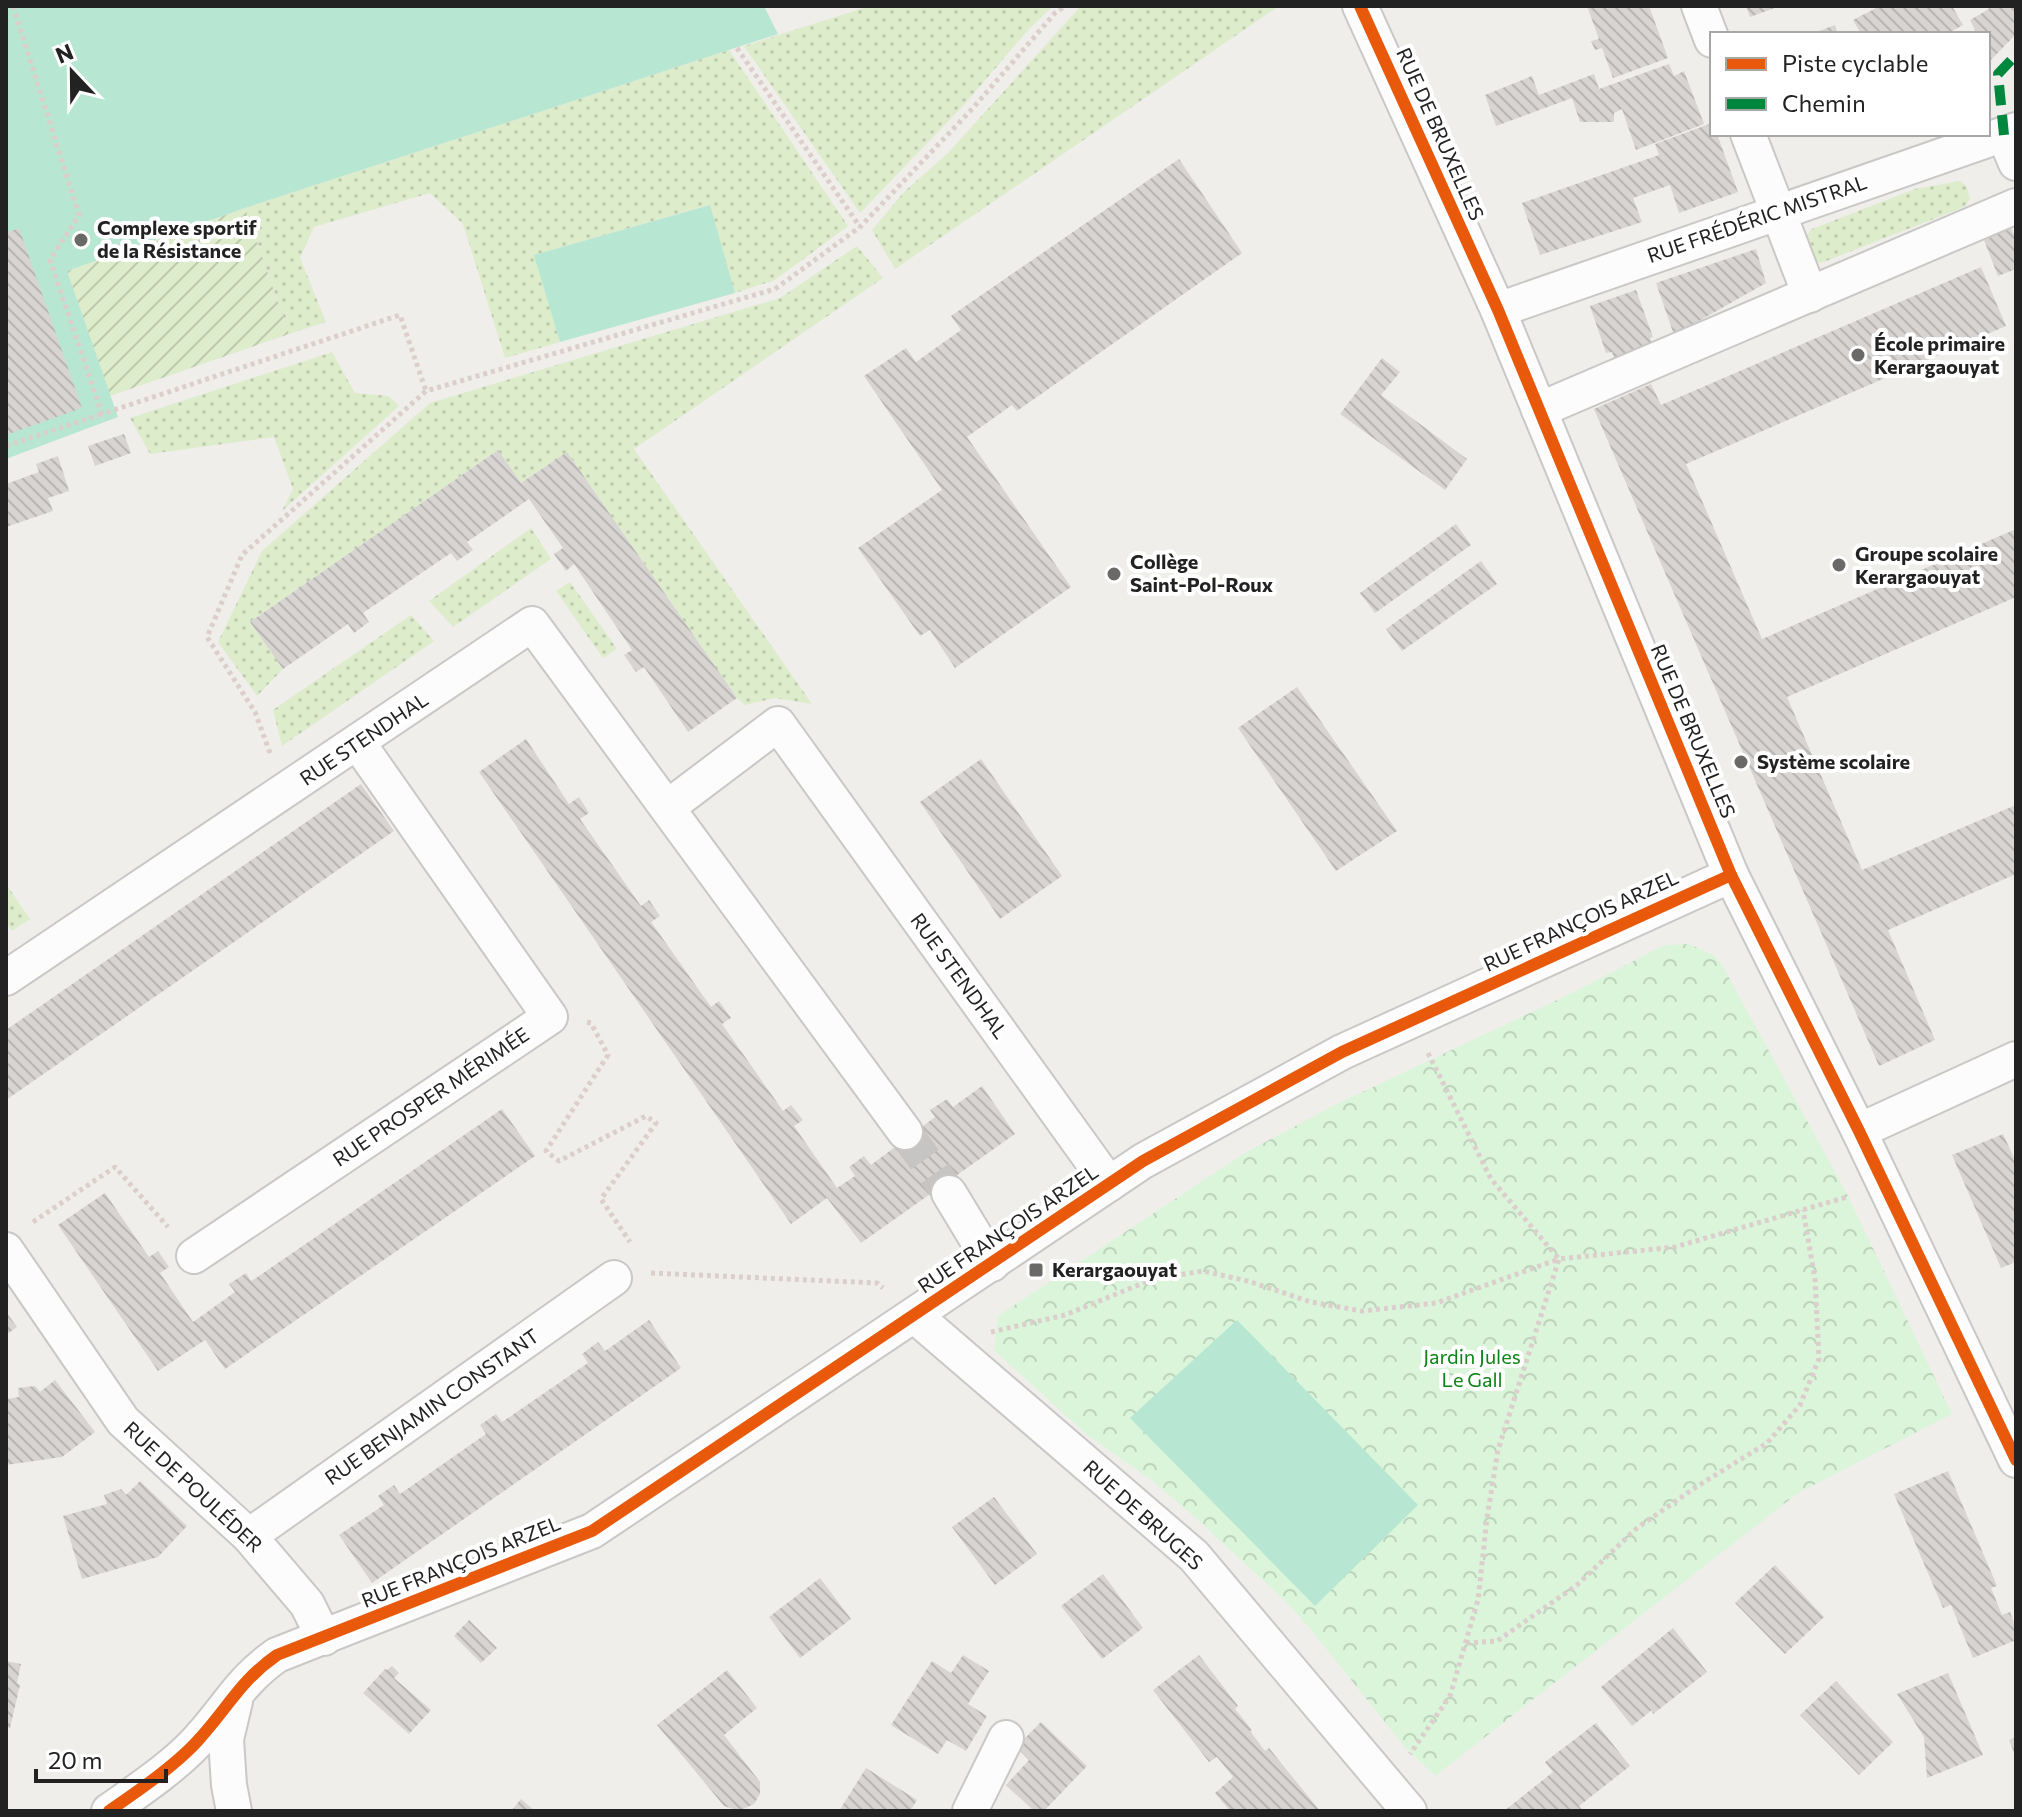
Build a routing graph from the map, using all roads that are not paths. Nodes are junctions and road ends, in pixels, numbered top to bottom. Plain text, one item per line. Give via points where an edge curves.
1 (1360, 6) edge
2 (1699, 6) edge
3 (1710, 35) edge
4 (1749, 136) edge
5 (2012, 143) edge
6 (2016, 206) edge
7 (1777, 212) junction
8 (1810, 295) junction
9 (1498, 310) junction
10 (1539, 410) junction
11 (358, 743) junction
12 (668, 807) junction
13 (1731, 875) junction
14 (6, 978) edge
15 (2016, 1059) edge
16 (1859, 1131) junction
17 (905, 1132) tunnel mouth
18 (1109, 1184) junction
19 (949, 1193) tunnel mouth
20 (6, 1250) edge
21 (194, 1256) road end
22 (992, 1264) junction
23 (614, 1278) dead end
24 (915, 1316) junction
25 (2016, 1460) edge
26 (249, 1536) junction
27 (324, 1638) junction
28 (237, 1689) junction
29 (1006, 1738) dead end
30 (980, 1808) edge
31 (109, 1811) edge
32 (234, 1811) edge
33 (1409, 1811) edge

1 - 9 street, RUE DE BRUXELLES
2 - 3 street
4 - 7 street
5 - 7 street, RUE FRÉDÉRIC MISTRAL
6 - 8 street
7 - 8 street
7 - 9 street, RUE FRÉDÉRIC MISTRAL
8 - 10 street
9 - 10 street, RUE DE BRUXELLES
10 - 13 street, RUE DE BRUXELLES
11 - 12 street, RUE STENDHAL via 532,624
11 - 14 street, RUE STENDHAL
11 - 21 street, RUE PROSPER MÉRIMÉE via 550,1017
12 - 17 street, RUE STENDHAL
12 - 18 street, RUE STENDHAL via 778,724
13 - 16 street, RUE DE BRUXELLES
13 - 18 street, RUE FRANÇOIS ARZEL via 1342,1052
15 - 16 street
16 - 25 street, RUE DE BRUXELLES
18 - 22 street, RUE FRANÇOIS ARZEL
19 - 22 street
20 - 26 street, RUE DE POULÉDER via 123,1421
22 - 24 street, RUE FRANÇOIS ARZEL
23 - 26 street, RUE BENJAMIN CONSTANT
24 - 27 street, RUE FRANÇOIS ARZEL via 592,1531
24 - 33 street, RUE DE BRUGES via 1194,1556
26 - 27 street, RUE DE POULÉDER via 307,1604
27 - 28 street via 277,1655
28 - 31 street via 200,1739
28 - 32 street via 226,1739
29 - 30 street

